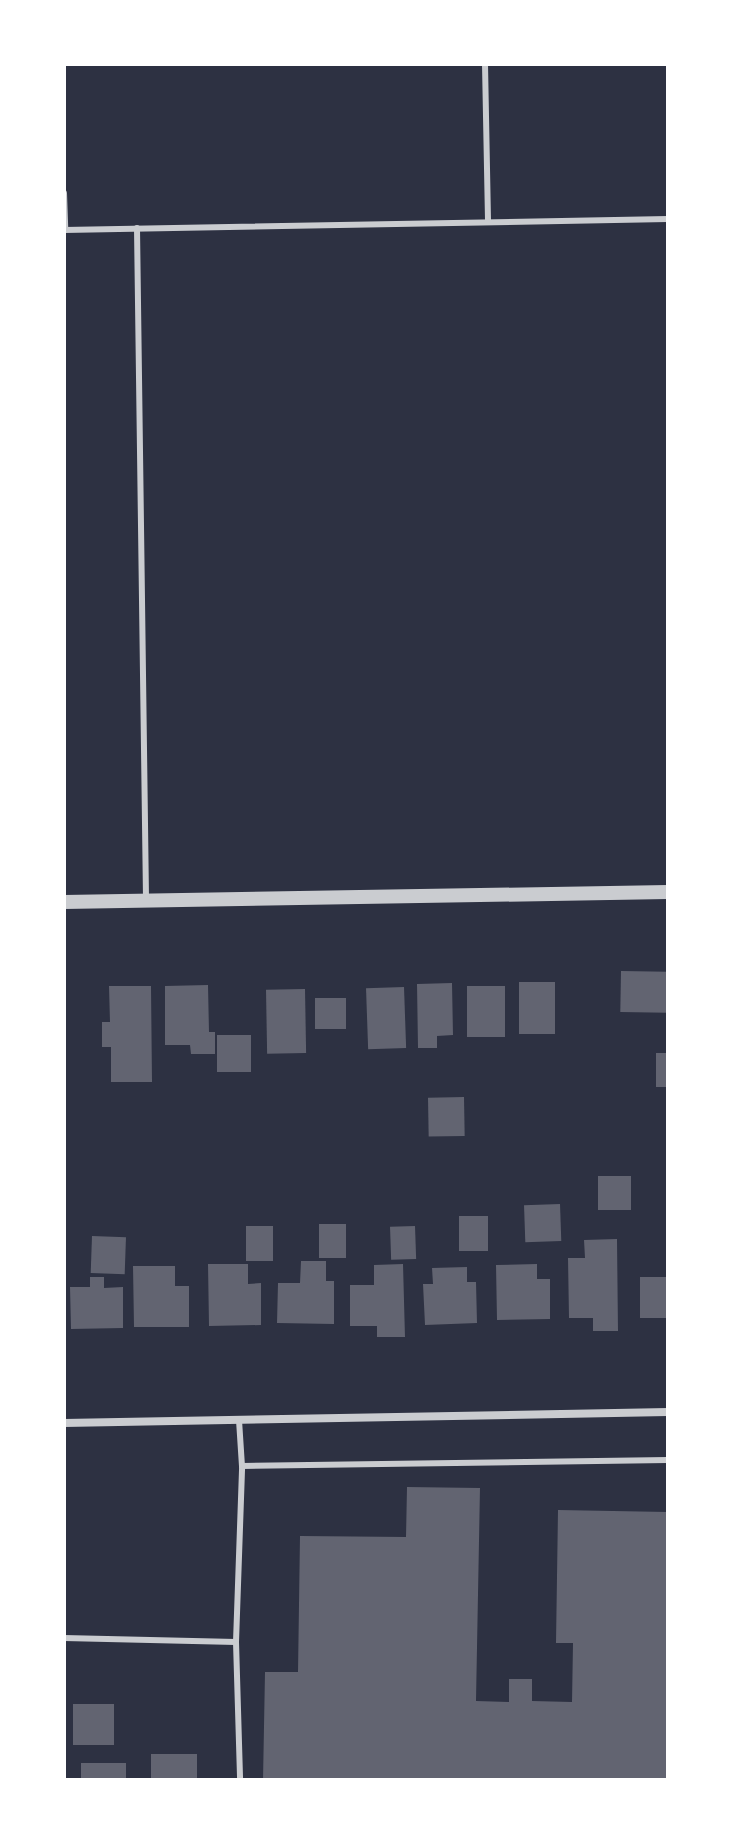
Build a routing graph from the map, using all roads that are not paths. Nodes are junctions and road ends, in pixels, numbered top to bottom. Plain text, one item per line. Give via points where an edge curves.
1 (485, 64) edge
2 (64, 193) edge
3 (668, 219) edge
4 (488, 222) junction
5 (137, 228) junction
6 (65, 230) edge
7 (668, 892) edge
8 (146, 900) junction
9 (64, 902) edge
10 (668, 1412) edge
11 (239, 1420) junction
12 (64, 1423) edge
13 (668, 1460) edge
14 (242, 1466) junction
15 (64, 1638) edge
16 (236, 1642) junction
17 (240, 1780) edge

1 - 4 lane
2 - 6 lane
3 - 4 lane
4 - 5 lane
5 - 6 lane
5 - 8 lane
7 - 8 street
8 - 9 street
10 - 11 street
11 - 12 street
11 - 14 lane
13 - 14 lane
14 - 16 lane
15 - 16 lane
16 - 17 lane

